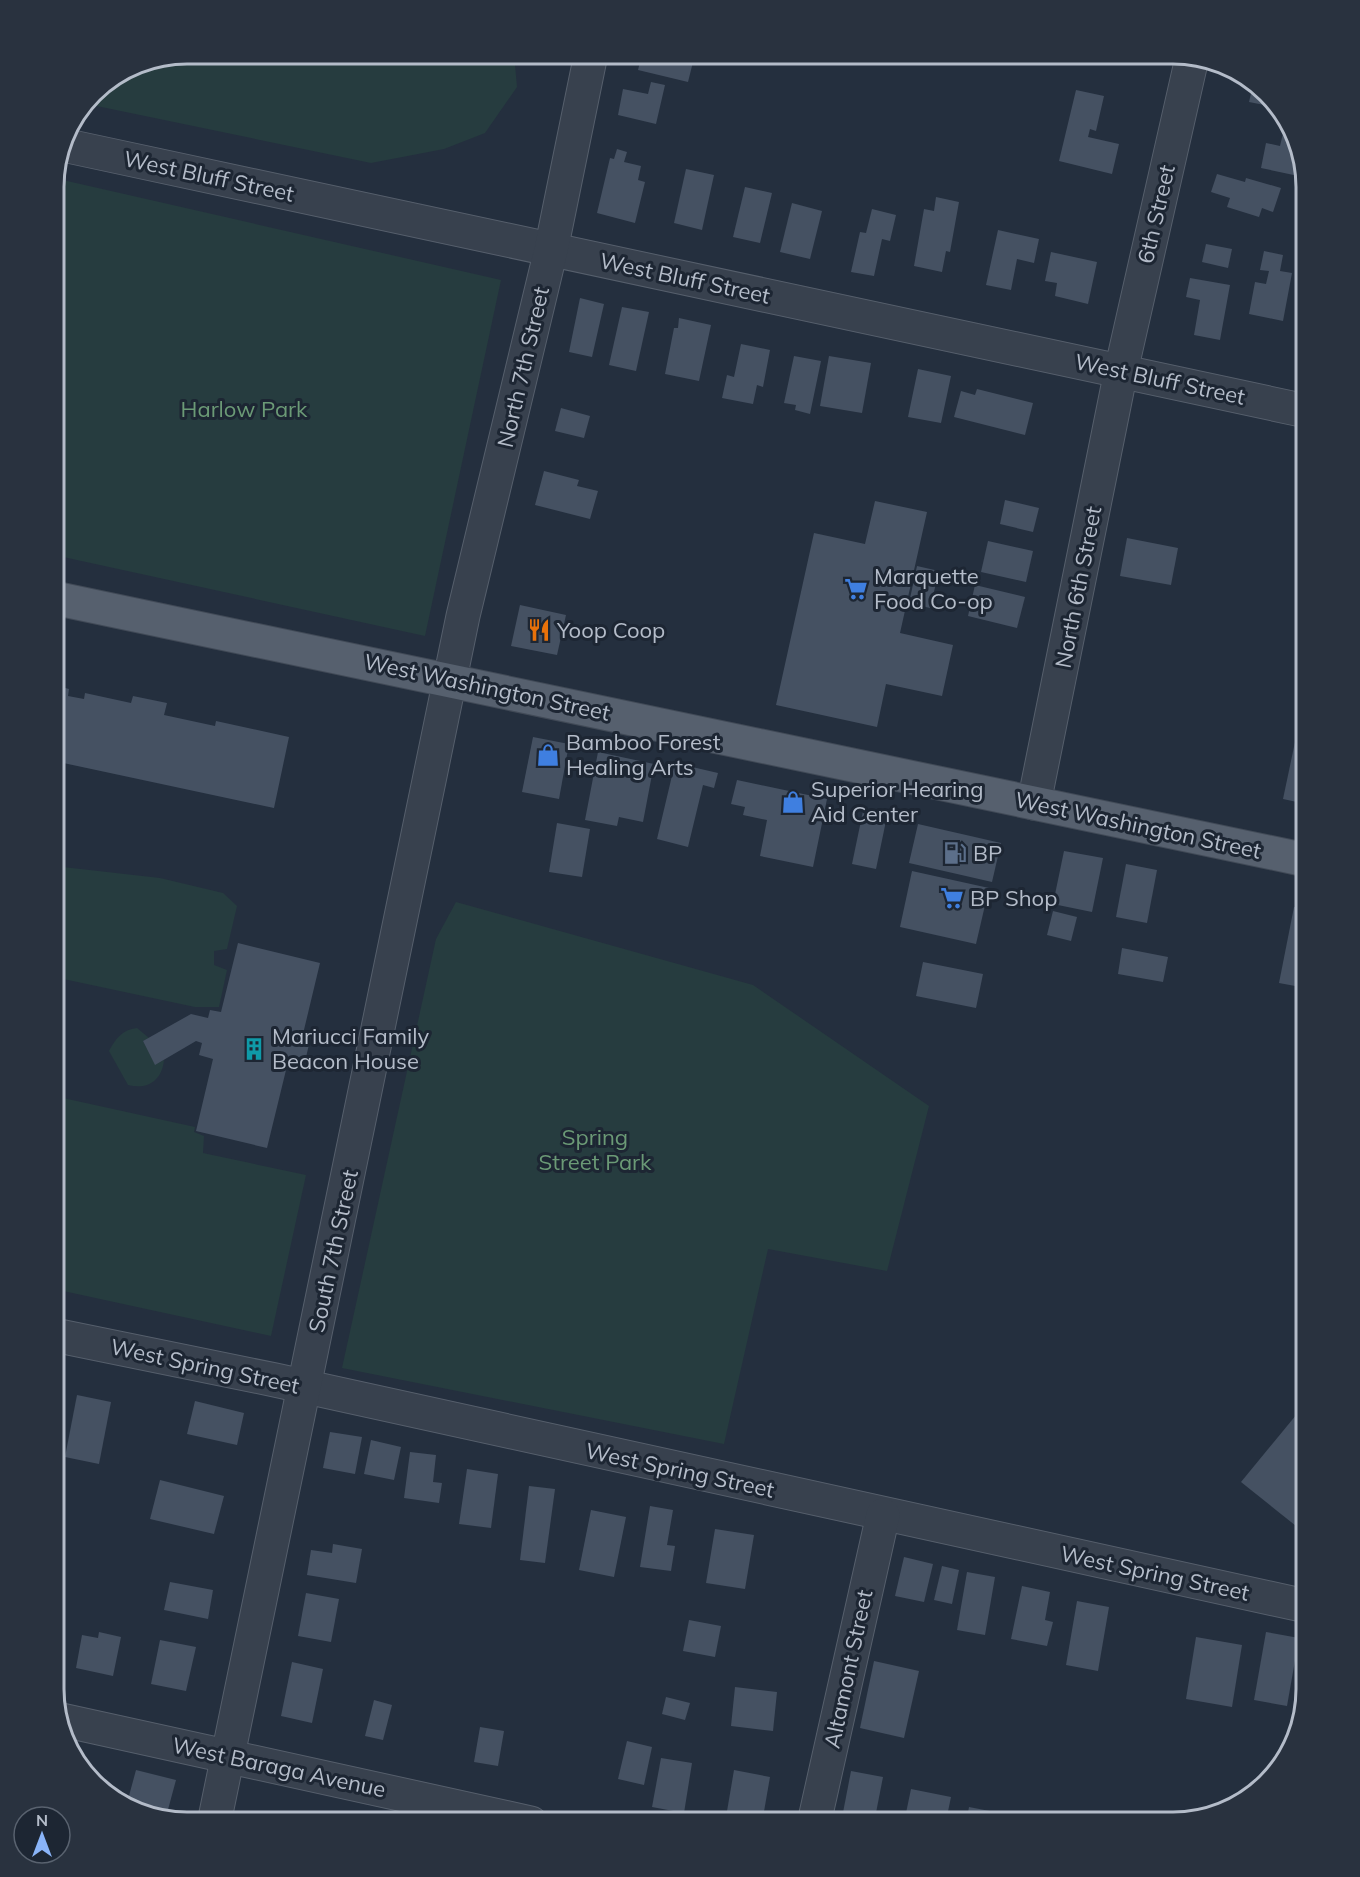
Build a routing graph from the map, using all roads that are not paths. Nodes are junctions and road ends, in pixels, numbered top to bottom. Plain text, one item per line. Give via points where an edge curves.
1 (589, 65) edge
2 (1190, 66) edge
3 (72, 147) edge
4 (551, 250) junction
5 (1121, 371) junction
6 (1295, 409) edge
7 (65, 600) edge
8 (451, 679) junction
9 (1034, 803) junction
10 (1295, 858) edge
11 (64, 1337) edge
12 (305, 1387) junction
13 (883, 1515) junction
14 (1295, 1604) edge
15 (69, 1722) edge
16 (228, 1756) junction
17 (216, 1812) edge
18 (481, 1812) edge
19 (816, 1812) edge

1 - 4 street, North 7th Street
2 - 5 street, 6th Street
3 - 4 street, West Bluff Street
4 - 5 street, West Bluff Street
4 - 8 street, North 7th Street
5 - 6 street, West Bluff Street
5 - 9 street, North 6th Street
7 - 8 main road, West Washington Street
8 - 9 main road, West Washington Street
8 - 12 street, South 7th Street
9 - 10 main road, West Washington Street
11 - 12 street, West Spring Street
12 - 13 street, West Spring Street
12 - 16 street, South 7th Street
13 - 14 street, West Spring Street
13 - 19 street, Altamont Street
15 - 16 street, West Baraga Avenue
16 - 17 street, South 7th Street
16 - 18 street, West Baraga Avenue

